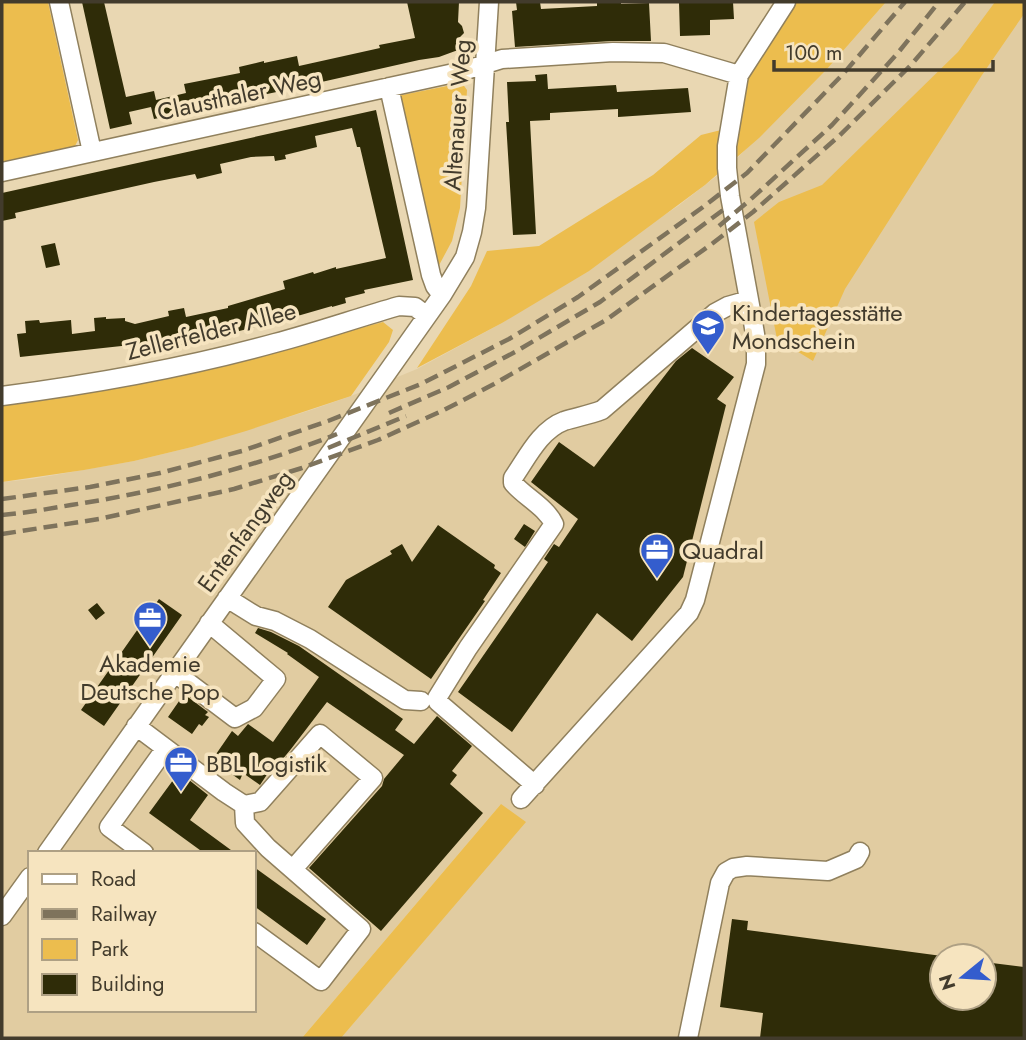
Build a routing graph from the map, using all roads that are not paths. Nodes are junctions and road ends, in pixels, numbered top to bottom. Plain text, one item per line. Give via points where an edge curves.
1 (59, 2) edge
2 (489, 2) edge
3 (786, 2) edge
4 (485, 64) junction
5 (739, 75) junction
6 (389, 87) junction
7 (92, 152) junction
8 (2, 172) edge
9 (472, 232) joint
10 (442, 295) junction
11 (749, 300) junction
12 (427, 316) junction
13 (2, 388) edge
14 (2, 396) edge
15 (227, 598) junction
16 (209, 623) junction
17 (174, 672) junction
18 (421, 701) dead end
19 (136, 726) junction
20 (165, 748) junction
21 (535, 785) junction
22 (521, 799) dead end
23 (244, 805) junction
24 (48, 851) edge
25 (141, 851) edge
26 (860, 852) dead end
27 (293, 869) junction
28 (28, 880) edge
29 (2, 916) edge
30 (256, 933) edge
31 (688, 1038) edge

1 - 7 street
2 - 4 street, Altenauer Weg
3 - 5 street
4 - 5 street, Clausthaler Weg via 526,57 664,52
4 - 6 street, Clausthaler Weg
4 - 9 street, Altenauer Weg
5 - 11 street via 727,167
6 - 7 street, Clausthaler Weg
6 - 10 street via 431,275
7 - 8 street, Clausthaler Weg
9 - 10 street, Entenfangweg via 465,257
10 - 12 street, Entenfangweg
11 - 21 street via 757,364 695,600 689,613
11 - 21 street via 715,313 602,410 565,421 545,433 513,478 554,524 437,698
12 - 14 street, Zellerfelder Allee via 415,307 399,306 175,368
12 - 15 street, Entenfangweg
13 - 14 street
15 - 16 street, Entenfangweg
15 - 18 street via 310,639 405,700
16 - 17 street, Entenfangweg
16 - 17 street via 276,679 254,708 235,718
17 - 19 street, Entenfangweg
19 - 20 street
19 - 24 street, Entenfangweg
20 - 23 street
20 - 25 street via 109,827
21 - 22 street
23 - 27 street via 245,824
23 - 27 street via 260,802 320,734 373,778
26 - 31 street via 856,859 828,871 747,866 726,872
27 - 30 street via 361,929 321,981
28 - 29 street

